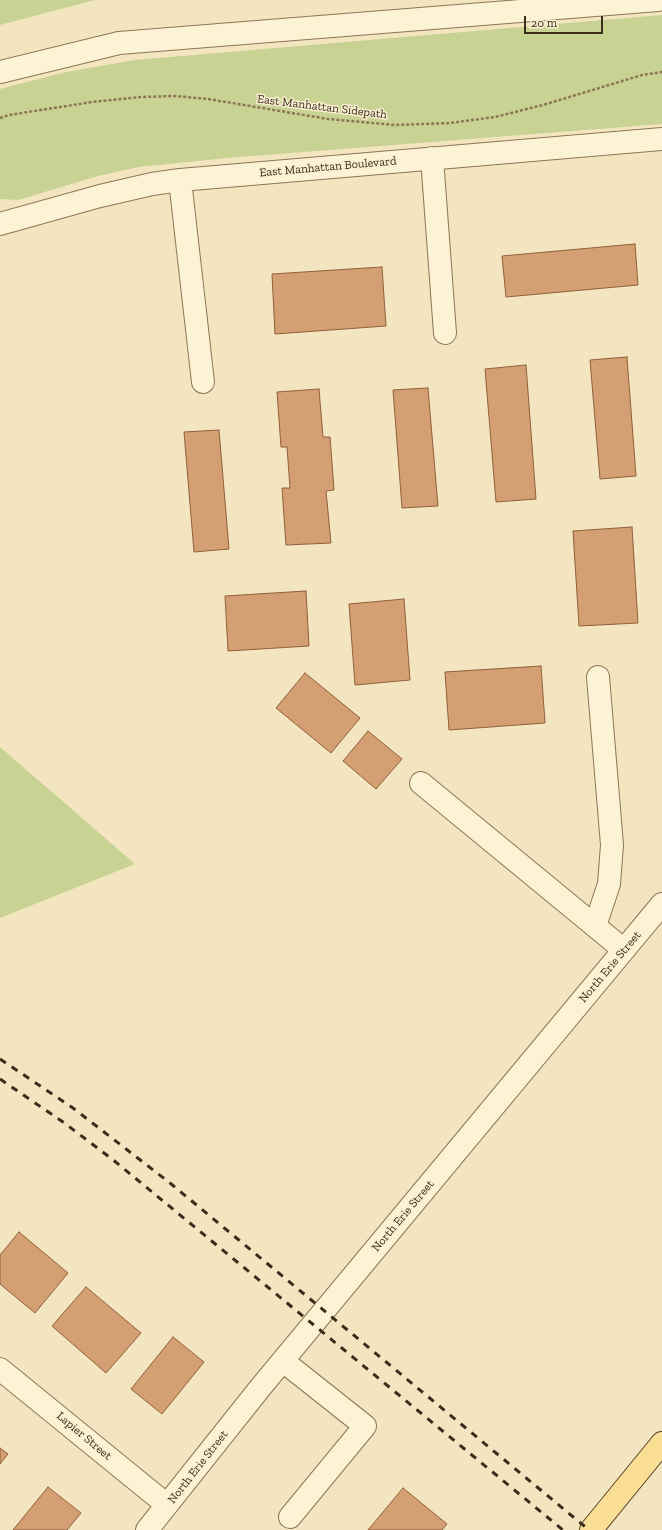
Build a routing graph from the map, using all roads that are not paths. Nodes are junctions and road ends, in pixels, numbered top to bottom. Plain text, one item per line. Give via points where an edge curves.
1 (658, 0) edge
2 (0, 72) edge
3 (662, 139) edge
4 (432, 158) junction
5 (180, 180) junction
6 (0, 224) edge
7 (445, 333) dead end
8 (203, 382) dead end
9 (598, 677) dead end
10 (421, 783) dead end
11 (662, 904) edge
12 (595, 926) junction
13 (624, 950) junction
14 (283, 1361) junction
15 (0, 1369) edge
16 (662, 1443) edge
17 (167, 1505) junction
18 (290, 1517) dead end
19 (147, 1530) edge
20 (591, 1530) edge

1 - 2 street via 119,43
3 - 4 street, East Manhattan Boulevard
4 - 5 street, East Manhattan Boulevard
4 - 7 street
5 - 6 street, East Manhattan Boulevard via 100,196
5 - 8 street
9 - 12 street via 612,845 609,884
10 - 12 street
11 - 13 street, North Erie Street
12 - 13 street
13 - 14 street, North Erie Street
14 - 17 street, North Erie Street
14 - 18 street via 365,1426
15 - 17 street, Lapier Street
16 - 20 main road
17 - 19 street, North Erie Street

